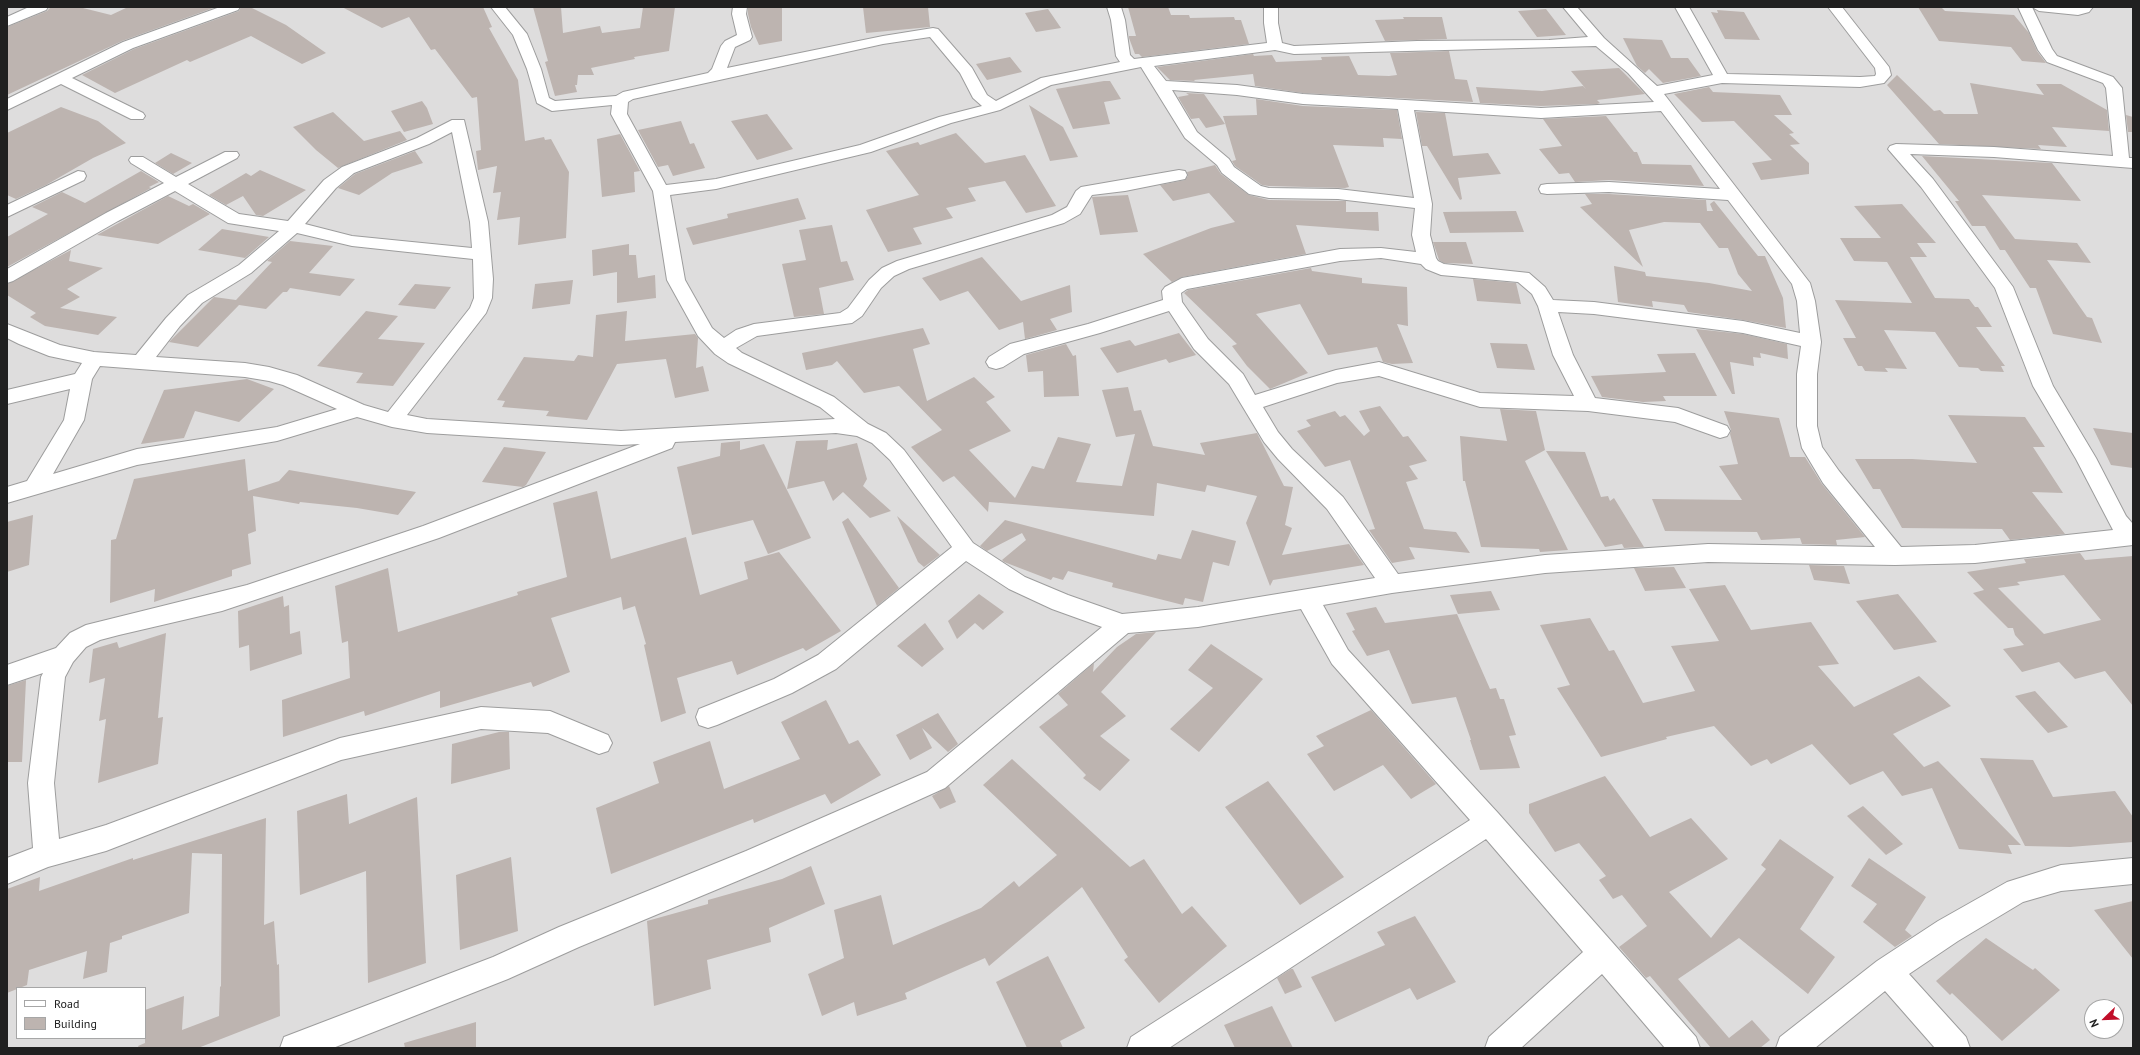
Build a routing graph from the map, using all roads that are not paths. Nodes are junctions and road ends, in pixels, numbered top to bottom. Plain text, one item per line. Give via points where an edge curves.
1 (41, 7) edge
2 (233, 7) edge
3 (498, 7) edge
4 (740, 7) edge
5 (1114, 7) edge
6 (1271, 7) edge
7 (1570, 7) edge
8 (1682, 7) edge
9 (1835, 7) edge
10 (2025, 7) edge
11 (2039, 7) edge
12 (2086, 7) edge
13 (7, 22) edge
14 (1599, 41) junction
15 (1275, 46) junction
16 (1138, 64) junction
17 (713, 76) junction
18 (60, 78) junction
19 (1722, 78) junction
20 (1161, 85) junction
21 (1654, 91) junction
22 (620, 100) junction
23 (1405, 104) junction
24 (7, 105) edge
25 (1664, 106) junction
26 (995, 107) junction
27 (137, 116) dead end
28 (231, 155) dead end
29 (137, 160) dead end
30 (2127, 161) edge
31 (1179, 175) dead end
32 (78, 176) dead end
33 (176, 183) junction
34 (1547, 189) dead end
35 (661, 191) junction
36 (1733, 194) junction
37 (1424, 204) junction
38 (7, 212) edge
39 (292, 228) junction
40 (482, 254) junction
41 (1427, 259) junction
42 (7, 277) edge
43 (1173, 303) junction
44 (1547, 306) junction
45 (7, 330) edge
46 (1811, 342) junction
47 (722, 348) junction
48 (94, 359) junction
49 (141, 362) junction
50 (996, 362) dead end
51 (82, 379) junction
52 (7, 397) edge
53 (1250, 402) junction
54 (1588, 404) junction
55 (357, 410) junction
56 (392, 420) junction
57 (861, 429) junction
58 (1720, 431) dead end
59 (684, 435) junction
60 (34, 488) junction
61 (7, 495) edge
62 (2132, 536) edge
63 (965, 549) junction
64 (1895, 556) junction
65 (1392, 584) junction
66 (1307, 598) junction
67 (1122, 624) junction
68 (64, 655) junction
69 (7, 675) edge
70 (708, 717) dead end
71 (599, 744) dead end
72 (1489, 822) junction
73 (47, 855) junction
74 (7, 871) edge
75 (2133, 871) edge
76 (1603, 954) junction
77 (1887, 971) junction
78 (294, 1048) edge
79 (1142, 1048) edge
80 (1500, 1048) edge
81 (1685, 1048) edge
82 (1791, 1048) edge
83 (1955, 1048) edge

1 - 13 street
2 - 18 street via 128,45
3 - 22 street via 520,34 534,69 542,100 552,106
4 - 17 street via 739,14 745,37 730,44 719,71
5 - 16 street via 1123,56
6 - 15 street
7 - 14 street
8 - 19 street
9 - 19 street via 1882,67 1884,75 1879,80 1860,82
10 - 30 street via 2045,50 2052,59 2108,80 2114,88
11 - 12 street via 2078,11
14 - 15 street via 1294,50
14 - 21 street
15 - 16 street
16 - 20 street
16 - 26 street via 1046,81
17 - 22 street via 638,92
17 - 26 street via 932,32 967,71 980,98
18 - 24 street
18 - 27 street
19 - 21 street
20 - 23 street via 1237,90 1303,99
20 - 37 street via 1191,135 1228,170 1255,190 1269,193 1338,194
21 - 25 street
22 - 35 street via 618,114
23 - 25 street via 1541,113
23 - 37 street
25 - 36 street
26 - 35 street via 945,120 843,155 716,184
28 - 33 street
29 - 33 street
30 - 62 street via 1994,152 1896,149 1927,183 2004,287 2043,386 2086,458 2118,521
31 - 47 street via 1087,191 1074,210 1058,219 903,265 888,272 875,284 855,312 845,319 754,330
32 - 38 street
33 - 39 street via 234,219
33 - 42 street
34 - 36 street via 1609,187
35 - 47 street via 676,280 705,332
36 - 46 street via 1801,283
37 - 41 street via 1421,235
39 - 40 street via 352,241
39 - 40 street via 330,184 348,170 423,141 458,123 480,222
39 - 49 street via 245,269 195,299
40 - 56 street via 483,298 479,309
41 - 43 street via 1381,253 1340,255 1182,284 1171,292
41 - 44 street via 1441,269 1523,277 1538,291
43 - 50 street via 1093,329 1017,349
43 - 53 street via 1201,344 1236,379
44 - 46 street via 1594,308 1744,327
44 - 54 street via 1563,355
45 - 48 street via 56,351
46 - 64 street via 1807,374 1807,426 1812,448 1831,477
47 - 57 street via 735,358 827,402
48 - 49 street
48 - 51 street
49 - 55 street via 269,374 290,380
51 - 52 street
51 - 60 street via 74,420
53 - 54 street via 1336,377 1379,369 1480,400
53 - 65 street via 1271,437 1285,454 1340,509
54 - 58 street via 1678,415
55 - 56 street
55 - 60 street via 277,434 137,457
56 - 59 street via 427,426 576,437
57 - 59 street via 836,426
57 - 63 street via 879,438 897,455
59 - 68 street via 431,532 248,594 94,632 78,640
60 - 61 street
62 - 64 street via 1975,554
63 - 67 street via 1017,583 1060,602
63 - 70 street via 827,662 783,686
64 - 65 street via 1708,553 1670,555 1545,564
65 - 66 street
66 - 67 street via 1198,617
66 - 72 street via 1340,657
67 - 78 street via 936,780 756,860 568,936 498,969
68 - 69 street
68 - 73 street via 53,677 41,767
71 - 73 street via 550,722 481,718 340,749 106,838
72 - 76 street
72 - 79 street
73 - 74 street
75 - 77 street via 2061,878 2017,891 1948,931
76 - 80 street
76 - 81 street
77 - 82 street
77 - 83 street

